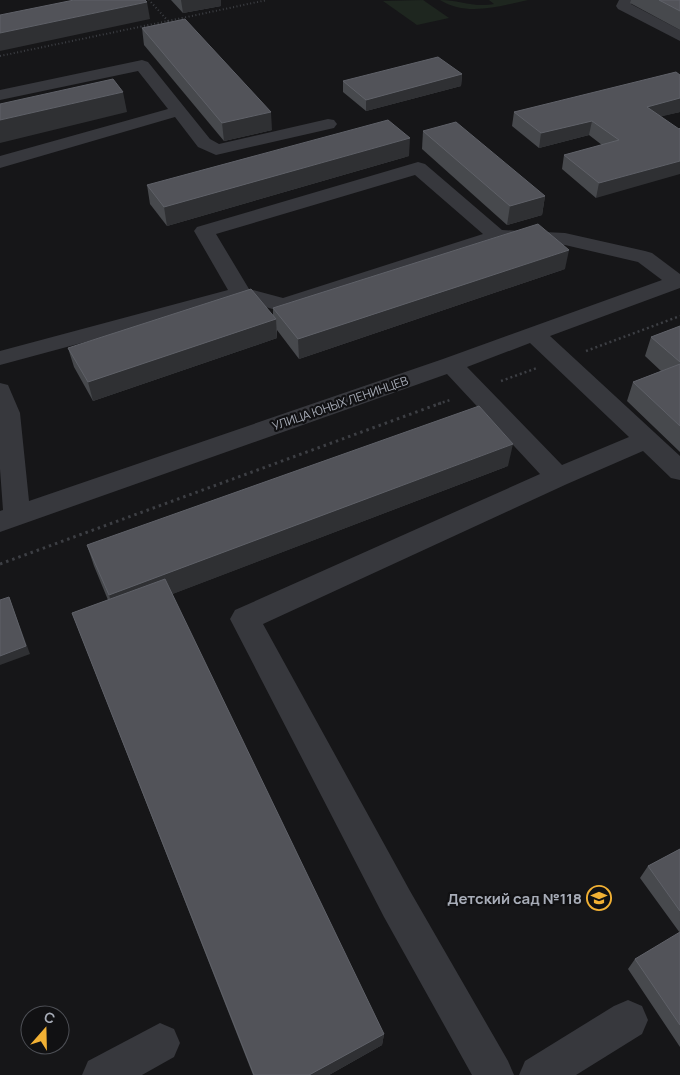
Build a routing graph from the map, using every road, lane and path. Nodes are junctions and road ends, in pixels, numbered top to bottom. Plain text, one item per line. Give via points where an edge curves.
1 (149, 0) edge
2 (267, 0) edge
3 (626, 0) edge
4 (168, 21) junction
5 (680, 36) edge
6 (129, 50) dead end
7 (0, 56) edge
8 (142, 64) junction
9 (0, 96) edge
10 (178, 110) junction
11 (328, 124) dead end
12 (0, 162) edge
13 (497, 236) junction
14 (679, 282) edge
15 (241, 293) junction
16 (680, 316) edge
17 (534, 334) junction
18 (0, 358) edge
19 (560, 360) junction
20 (450, 364) junction
21 (0, 391) edge
22 (475, 391) junction
23 (646, 440) junction
24 (680, 471) edge
25 (558, 477) junction
26 (8, 519) edge
27 (0, 564) edge
28 (628, 1020) dead end
29 (160, 1043) dead end
30 (102, 1075) edge
31 (494, 1075) edge
32 (540, 1075) edge

1 - 4 path
2 - 4 path
3 - 5 street via 623,6
4 - 7 path
6 - 8 street
8 - 9 street
8 - 10 street
10 - 11 street via 204,144 216,150
10 - 12 street
13 - 14 street via 566,239 645,258
13 - 15 street via 283,305
13 - 15 street via 418,168 204,231
14 - 17 street, УЛИЦА ЮНЫХ ЛЕНИНЦЕВ
15 - 18 street
16 - 19 path
17 - 19 street
17 - 20 street, УЛИЦА ЮНЫХ ЛЕНИНЦЕВ
19 - 22 path
19 - 23 street
20 - 22 street
20 - 26 street, УЛИЦА ЮНЫХ ЛЕНИНЦЕВ
21 - 26 street via 8,414
22 - 25 street
22 - 27 path
23 - 24 street
23 - 25 street
25 - 31 street via 245,619 397,904
28 - 32 street
29 - 30 street

